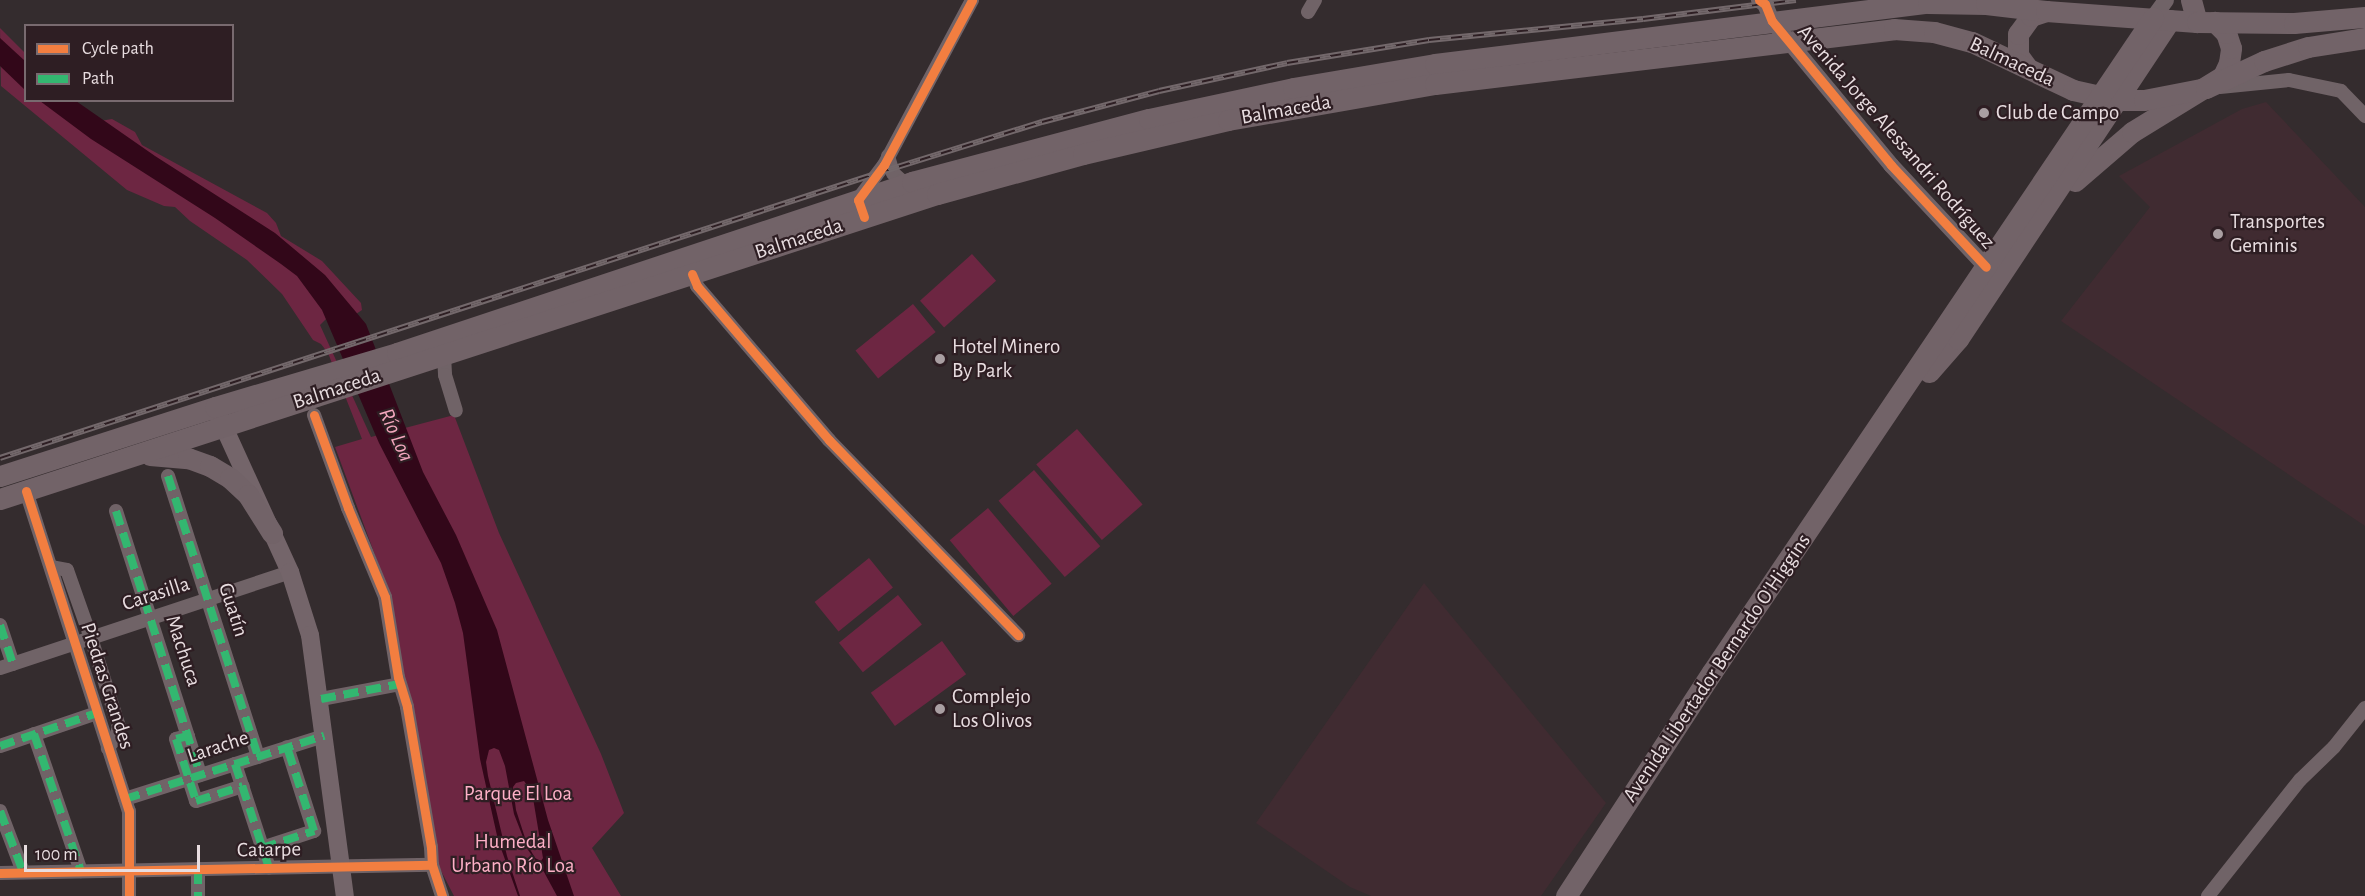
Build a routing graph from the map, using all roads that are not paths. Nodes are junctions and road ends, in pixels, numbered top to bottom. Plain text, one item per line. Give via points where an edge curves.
1 (972, 0) edge
2 (1759, 0) edge
3 (2124, 0) edge
4 (2184, 0) edge
5 (2192, 0) edge
6 (2046, 11) junction
7 (2080, 13) junction
8 (2163, 13) edge
9 (2365, 17) edge
10 (1772, 21) junction
11 (2206, 22) junction
12 (2365, 38) edge
13 (1788, 41) junction
14 (2026, 66) junction
15 (2206, 88) junction
16 (2073, 90) junction
17 (2110, 98) junction
18 (2365, 116) edge
19 (2085, 120) junction
20 (888, 156) junction
21 (912, 182) junction
22 (861, 209) junction
23 (2037, 220) junction
24 (1986, 267) junction
25 (692, 274) junction
26 (444, 355) junction
27 (400, 361) junction
28 (456, 410) dead end
29 (314, 415) dead end
30 (220, 416) junction
31 (1870, 441) junction
32 (131, 457) junction
33 (0, 476) edge
34 (168, 476) dead end
35 (26, 491) junction
36 (0, 499) edge
37 (116, 511) dead end
38 (272, 533) junction
39 (52, 567) junction
40 (290, 572) junction
41 (208, 599) junction
42 (150, 618) junction
43 (0, 625) edge
44 (1018, 635) dead end
45 (91, 638) junction
46 (74, 644) junction
47 (6, 666) edge
48 (400, 684) junction
49 (321, 699) junction
50 (2365, 708) edge
51 (97, 713) junction
52 (34, 734) junction
53 (324, 736) junction
54 (0, 746) edge
55 (287, 747) junction
56 (108, 748) junction
57 (258, 757) junction
58 (235, 764) junction
59 (195, 777) junction
60 (243, 786) junction
61 (125, 800) junction
62 (0, 811) edge
63 (262, 848) junction
64 (432, 866) junction
65 (340, 867) junction
66 (269, 868) junction
67 (198, 869) junction
68 (81, 871) junction
69 (129, 871) junction
70 (23, 872) junction
71 (0, 873) edge
72 (129, 896) edge
73 (198, 896) edge
74 (345, 896) edge
75 (442, 896) edge
76 (1566, 896) edge
77 (2208, 896) edge

1 - 20 street
2 - 10 street, Avenida Jorge Alessandri Rodríguez
3 - 7 main road
4 - 8 street
5 - 11 main road
6 - 7 main road, Balmaceda
6 - 10 main road, Balmaceda via 1928,3
6 - 14 main road via 2031,16 2018,34 2017,48
7 - 8 main road, Balmaceda
8 - 11 main road, Balmaceda
8 - 17 main road, Avenida Libertador Bernardo O'Higgins
9 - 11 main road, Balmaceda via 2294,23
10 - 13 street, Avenida Jorge Alessandri Rodríguez
10 - 21 main road, Balmaceda via 1364,75 1149,119
11 - 15 main road via 2229,41 2231,56 2223,76
12 - 15 main road, Balmaceda via 2286,54
13 - 14 main road, Balmaceda via 1874,30 1914,30 1972,42
13 - 22 main road, Balmaceda via 1435,84 1228,120
13 - 24 street, Avenida Jorge Alessandri Rodríguez via 1891,165
14 - 16 main road, Balmaceda
15 - 17 main road, Balmaceda via 2144,100
15 - 18 street via 2289,80 2341,91
15 - 23 main road via 2111,147
16 - 17 main road, Balmaceda
16 - 19 main road
17 - 19 main road, Avenida Libertador Bernardo O'Higgins
17 - 23 main road, Avenida Libertador Bernardo O'Higgins
19 - 24 main road, Avenida Libertador Bernardo O'Higgins
20 - 21 street via 893,173 902,181
20 - 22 street
21 - 22 main road, Balmaceda
22 - 25 main road, Balmaceda
22 - 27 main road, Balmaceda
23 - 31 main road, Avenida Libertador Bernardo O'Higgins via 1958,339
24 - 31 main road, Avenida Libertador Bernardo O'Higgins
25 - 26 main road, Balmaceda
25 - 44 street via 697,285 829,440
26 - 27 main road, Balmaceda
26 - 28 street via 445,375
27 - 30 main road, Balmaceda
29 - 48 street via 383,589
30 - 32 main road, Balmaceda
30 - 33 main road, Balmaceda
30 - 38 main road
31 - 76 main road, Avenida Libertador Bernardo O'Higgins via 1712,672
32 - 35 main road, Balmaceda
32 - 38 main road via 177,456 210,466 248,495
34 - 41 street, Guatín
35 - 36 main road, Balmaceda
35 - 39 street, Piedras Grandes
37 - 42 street, Machuca
38 - 40 main road
39 - 45 street, Piedras Grandes via 67,570
39 - 46 street, Piedras Grandes
40 - 41 street, Carasilla
40 - 49 main road via 310,635
41 - 42 street, Carasilla
41 - 57 street, Guatín
42 - 45 street, Carasilla
42 - 59 street, Machuca via 188,735
43 - 47 street
45 - 46 street, Carasilla
45 - 56 street, Piedras Grandes via 119,727
46 - 47 street, Carasilla
46 - 51 street, Piedras Grandes
48 - 49 street
48 - 64 street
49 - 53 main road
50 - 77 street via 2334,747 2300,780
51 - 52 street
51 - 56 street, Piedras Grandes
52 - 54 street
52 - 68 street
53 - 55 street, Larache
53 - 65 main road
55 - 57 street, Larache
55 - 63 street via 314,831
56 - 61 street, Piedras Grandes
57 - 58 street, Larache
58 - 59 street, Larache
58 - 60 street
59 - 60 street, Machuca via 196,801
59 - 61 street, Larache
60 - 63 street
61 - 69 street, Piedras Grandes via 129,811
62 - 70 street
63 - 66 street
64 - 65 street, Catarpe
64 - 75 street
65 - 66 street, Catarpe
65 - 74 main road
66 - 67 street, Catarpe
67 - 69 street, Catarpe
67 - 73 street
68 - 69 street, Catarpe
68 - 70 street, Catarpe
69 - 72 street, Piedras Grandes
70 - 71 street, Catarpe

